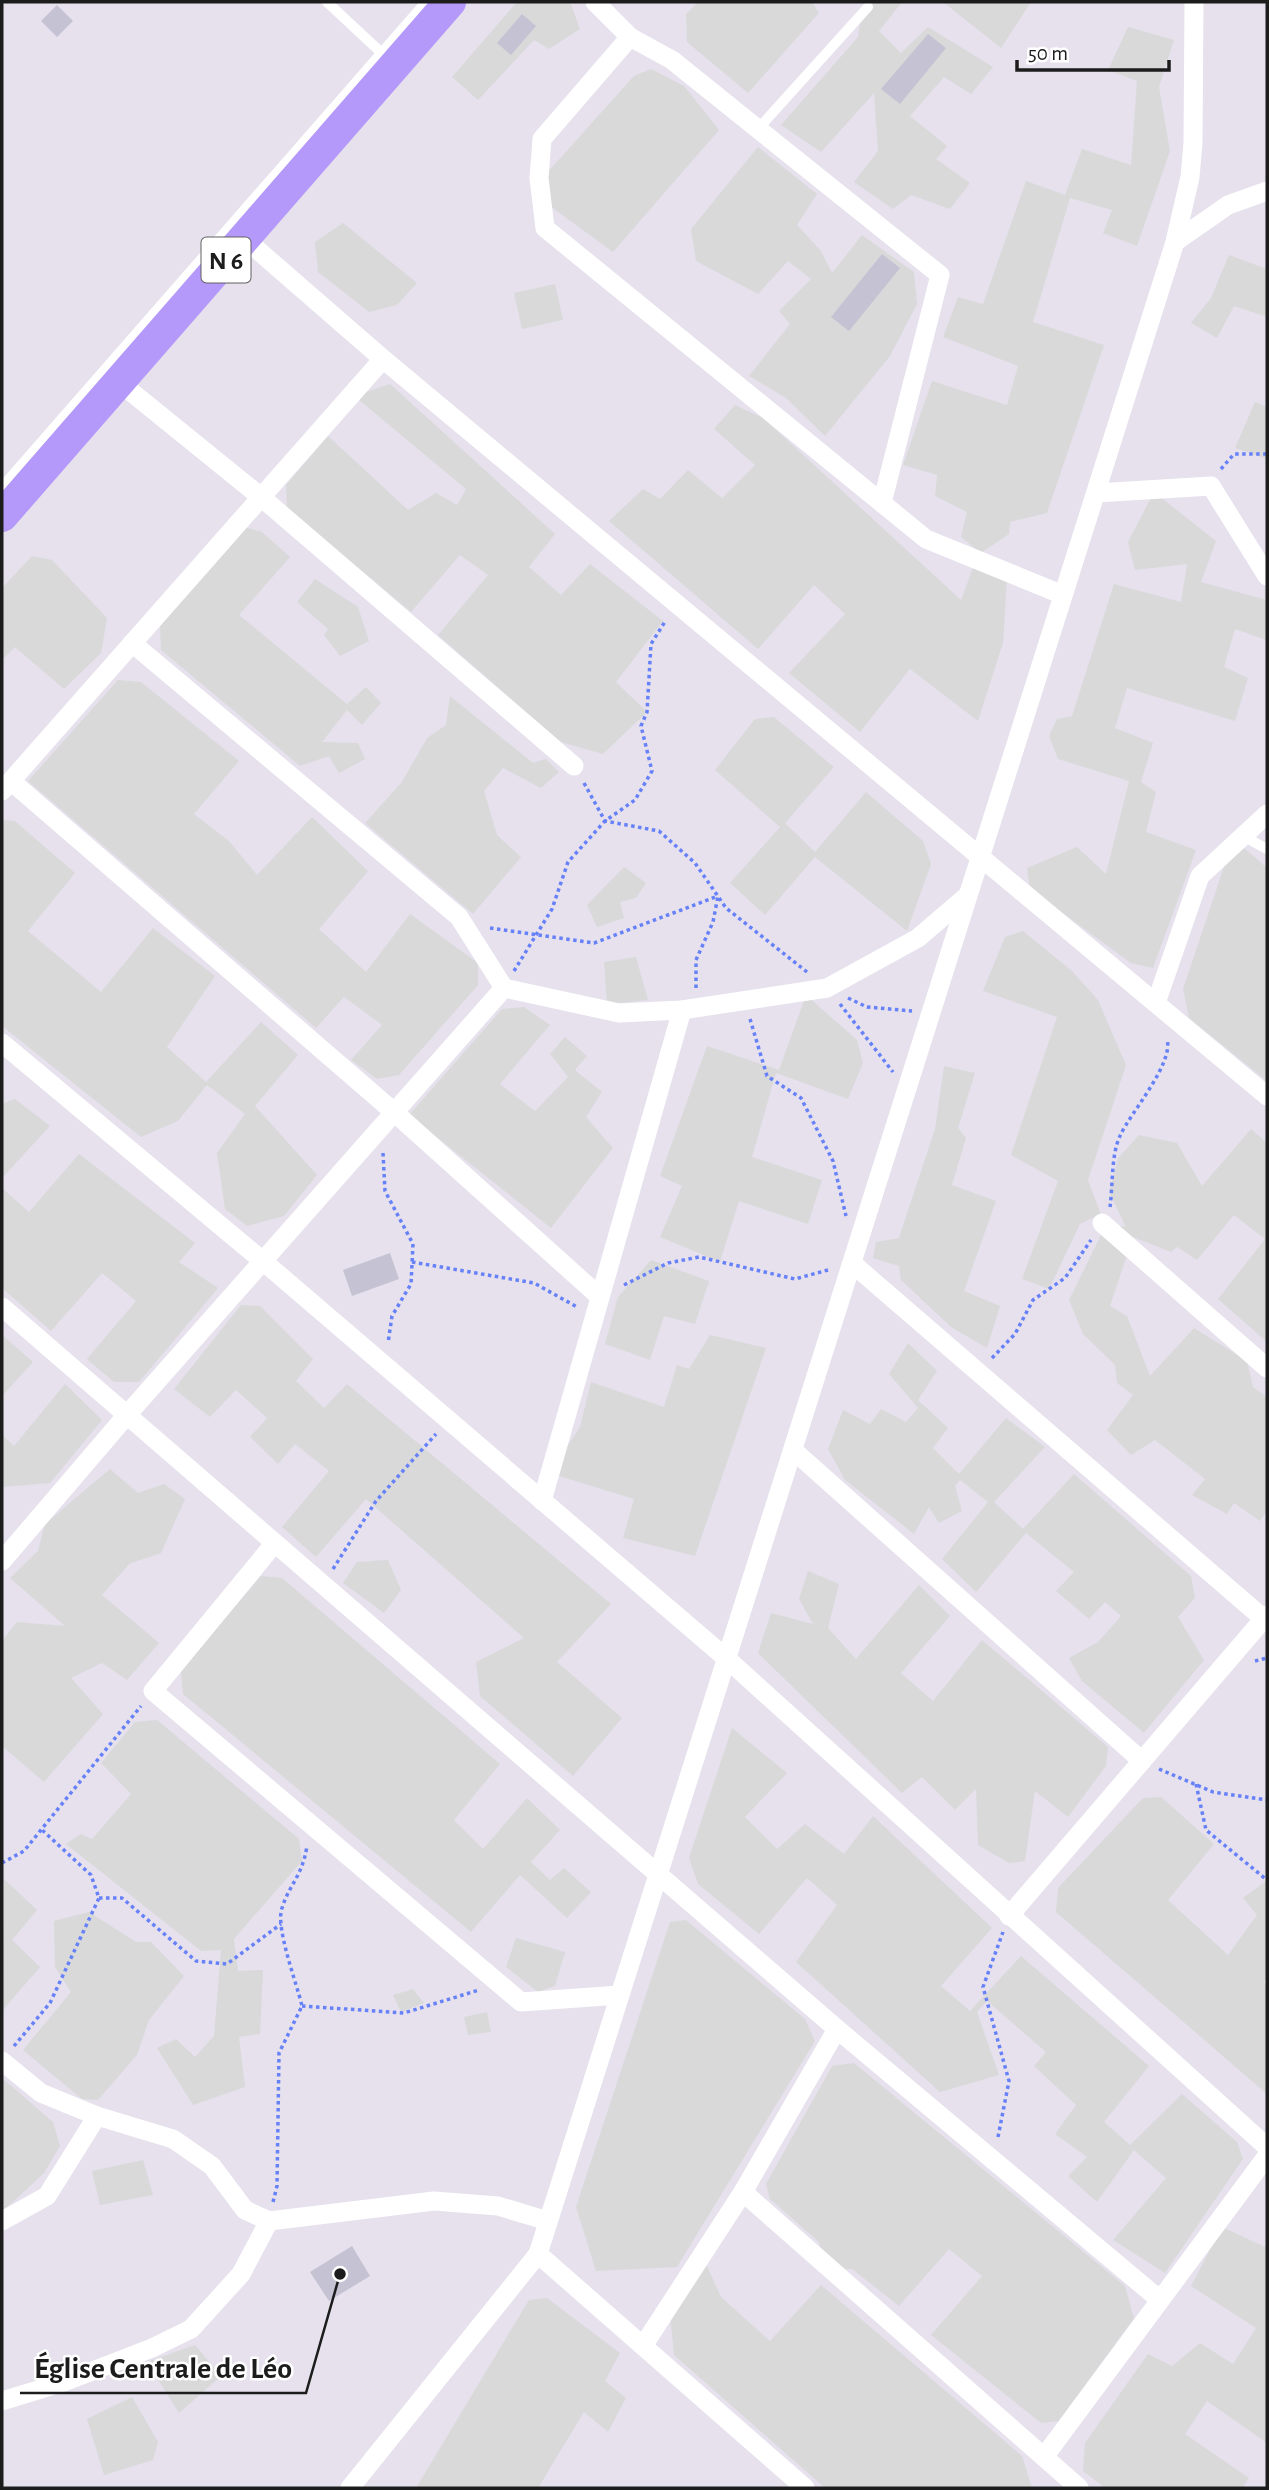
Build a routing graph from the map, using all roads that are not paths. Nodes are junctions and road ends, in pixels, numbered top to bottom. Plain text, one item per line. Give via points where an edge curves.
1 (327, 2) edge
2 (426, 2) edge
3 (450, 2) edge
4 (595, 2) edge
5 (1194, 2) edge
6 (868, 7) dead end
7 (630, 37) junction
8 (388, 59) junction
9 (758, 129) junction
10 (1267, 191) edge
11 (245, 239) junction
12 (1175, 242) junction
13 (383, 359) junction
14 (119, 382) junction
15 (2, 487) edge
16 (1096, 493) junction
17 (261, 497) junction
18 (882, 503) junction
19 (2, 516) edge
20 (1267, 576) edge
21 (1063, 595) junction
22 (132, 643) junction
23 (574, 766) road end
24 (6, 786) edge
25 (1267, 814) edge
26 (1243, 836) junction
27 (1267, 849) edge
28 (980, 857) junction
29 (968, 895) junction
30 (504, 988) junction
31 (1156, 1003) junction
32 (689, 1009) junction
33 (2, 1043) edge
34 (1267, 1096) edge
35 (394, 1112) junction
36 (1102, 1223) road end
37 (854, 1259) junction
38 (264, 1262) junction
39 (600, 1297) junction
40 (2, 1307) edge
41 (1267, 1368) edge
42 (126, 1416) junction
43 (793, 1450) junction
44 (542, 1501) junction
45 (274, 1544) junction
46 (3, 1557) edge
47 (1266, 1617) edge
48 (726, 1658) junction
49 (1142, 1761) junction
50 (658, 1873) junction
51 (1009, 1916) junction
52 (620, 1995) junction
53 (837, 2029) junction
54 (6, 2056) edge
55 (97, 2116) junction
56 (1267, 2147) edge
57 (1267, 2156) edge
58 (743, 2192) junction
59 (2, 2221) edge
60 (269, 2221) junction
61 (548, 2221) junction
62 (538, 2254) junction
63 (1160, 2300) junction
64 (643, 2346) junction
65 (2, 2401) edge
66 (1044, 2457) junction
67 (350, 2488) edge
68 (805, 2488) edge
69 (1079, 2488) edge

1 - 8 lane
2 - 8 lane
3 - 8 main road, N 6
4 - 7 street
5 - 12 street via 1193,143
6 - 9 lane
7 - 9 street via 672,60
7 - 18 street via 542,139 539,178 545,228
8 - 11 main road, N 6
8 - 15 lane
9 - 18 street via 940,275
10 - 12 street via 1228,205
11 - 13 street
11 - 14 main road, N 6
12 - 16 street
13 - 17 street
13 - 28 street
14 - 17 street
14 - 19 main road, N 6
16 - 20 street via 1211,486
16 - 21 street
17 - 22 street
17 - 23 street
18 - 21 street via 926,539
21 - 28 street
22 - 24 street
22 - 30 street via 458,917
24 - 35 street
25 - 26 street
26 - 27 lane
26 - 31 street via 1200,876
28 - 29 street
28 - 31 street
29 - 32 street via 918,938 827,988
29 - 37 street
30 - 32 street via 619,1013
30 - 35 street
31 - 34 street
32 - 39 street
33 - 38 street
35 - 38 street
35 - 39 street
36 - 41 street
37 - 43 street
37 - 47 street via 978,1372
38 - 42 street
38 - 44 street
39 - 44 street
40 - 42 street
42 - 45 street
42 - 46 street
43 - 48 street
43 - 49 street
44 - 48 street
45 - 50 street
45 - 52 street via 153,1691 521,2002
47 - 49 street
48 - 50 street
48 - 51 street
49 - 51 street
50 - 52 street
50 - 53 street
51 - 56 street
52 - 61 street
53 - 58 street
53 - 63 street
54 - 55 street via 41,2093
55 - 59 street via 47,2196
55 - 60 street via 173,2139 212,2166 244,2210
57 - 63 street
58 - 64 street
58 - 66 street
60 - 61 street via 434,2201 498,2206
60 - 65 street via 241,2274 191,2329 64,2382
61 - 62 street
62 - 64 street
62 - 67 street
63 - 66 street
64 - 68 street
66 - 69 street

